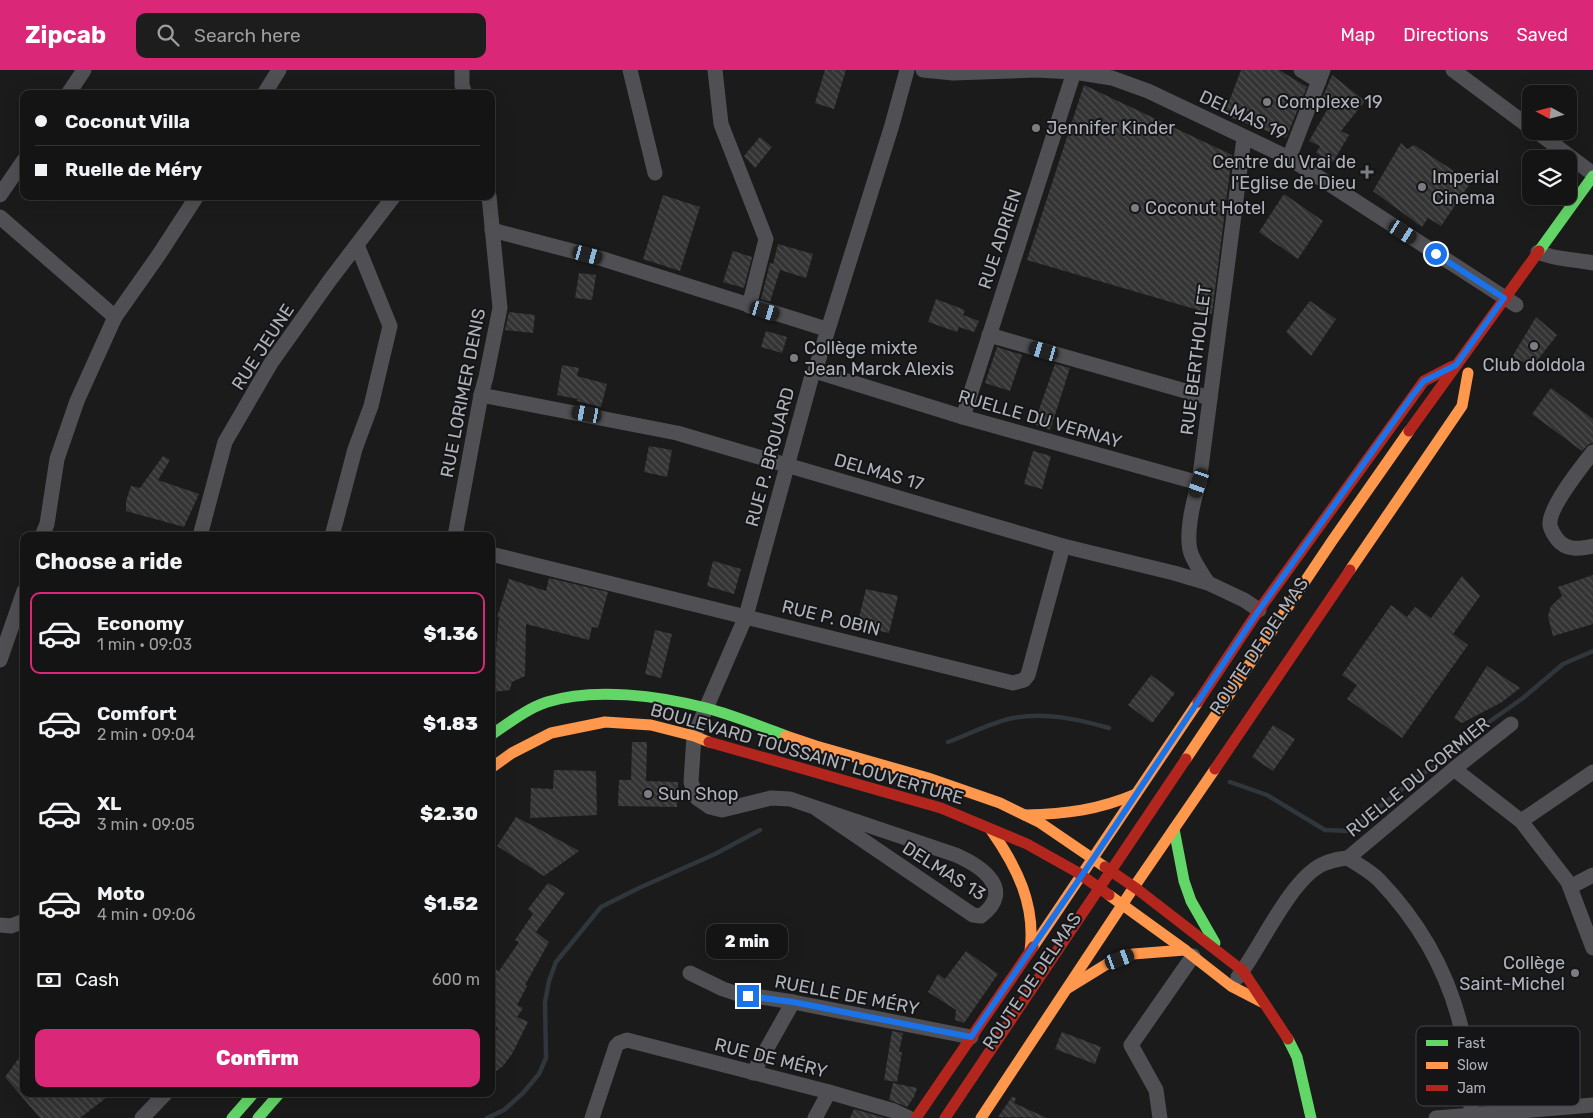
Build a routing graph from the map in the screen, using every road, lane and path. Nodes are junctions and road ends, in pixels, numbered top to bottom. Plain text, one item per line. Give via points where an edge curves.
1 (84, 70) edge
2 (279, 70) edge
3 (630, 70) edge
4 (715, 70) edge
5 (907, 70) edge
6 (923, 70) edge
7 (1036, 70) edge
8 (1301, 70) edge
9 (1456, 71) edge
10 (1074, 72) junction
11 (1321, 75) edge
12 (71, 90) edge
13 (266, 90) edge
14 (1522, 121) edge
15 (1244, 138) junction
16 (1548, 140) edge
17 (1289, 158) junction
18 (20, 166) edge
19 (655, 173) dead end
20 (1593, 175) edge
21 (0, 195) edge
22 (194, 200) edge
23 (391, 200) edge
24 (489, 200) edge
25 (0, 217) edge
26 (492, 230) junction
27 (357, 245) junction
28 (1547, 256) junction
29 (1593, 263) edge
30 (1513, 303) junction
31 (749, 306) junction
32 (115, 316) junction
33 (826, 330) junction
34 (989, 335) junction
35 (1456, 365) junction
36 (814, 371) junction
37 (481, 395) junction
38 (1210, 398) junction
39 (1451, 398) dead end
40 (963, 417) junction
41 (1593, 452) edge
42 (788, 464) junction
43 (1199, 483) junction
44 (44, 532) edge
45 (201, 532) edge
46 (333, 532) edge
47 (456, 532) edge
48 (1064, 546) junction
49 (1593, 546) edge
50 (495, 555) edge
51 (1208, 583) junction
52 (20, 602) edge
53 (1259, 610) junction
54 (746, 616) junction
55 (0, 660) edge
56 (707, 708) junction
57 (1511, 724) dead end
58 (495, 731) edge
59 (694, 736) junction
60 (495, 765) edge
61 (1454, 769) junction
62 (1593, 772) edge
63 (1136, 794) junction
64 (817, 809) junction
65 (1025, 815) junction
66 (1521, 821) junction
67 (990, 829) junction
68 (1174, 829) junction
69 (1348, 858) junction
70 (1093, 859) junction
71 (1126, 873) dead end
72 (1081, 875) junction
73 (1593, 875) edge
74 (1134, 887) junction
75 (1570, 887) junction
76 (1104, 906) dead end
77 (1127, 907) junction
78 (20, 923) edge
79 (0, 925) edge
80 (1593, 948) edge
81 (1030, 951) junction
82 (1189, 953) junction
83 (1222, 954) junction
84 (1238, 966) junction
85 (690, 973) dead end
86 (1231, 986) junction
87 (1068, 988) junction
88 (793, 1002) junction
89 (1265, 1004) junction
90 (1460, 1026) edge
91 (971, 1037) junction
92 (753, 1073) junction
93 (829, 1092) junction
94 (162, 1097) edge
95 (250, 1097) edge
96 (276, 1097) edge
97 (1593, 1105) edge
98 (1472, 1117) edge
99 (142, 1118) edge
100 (232, 1118) edge
101 (258, 1118) edge
102 (592, 1118) edge
103 (815, 1118) edge
104 (909, 1118) edge
105 (916, 1118) edge
106 (945, 1118) edge
107 (980, 1118) edge
108 (1160, 1118) edge
109 (1311, 1118) edge
110 (1436, 1118) edge

1 - 12 street
2 - 13 street
3 - 19 street
4 - 31 street via 722,124 766,239
5 - 33 street, RUE P. BROUARD
6 - 7 street, DELMAS 19 via 953,73
7 - 10 street, DELMAS 19
8 - 11 street
9 - 14 street
10 - 15 street, DELMAS 19 via 1112,78 1148,91
10 - 34 street, RUE ADRIEN
11 - 17 street
15 - 17 street, DELMAS 19
15 - 38 street, RUE BERTHOLLET
16 - 20 street
17 - 30 street, DELMAS 19
18 - 21 street
20 - 28 main road, ROUTE DE DELMAS
22 - 32 street
23 - 27 street, RUE JEUNE
24 - 26 street, RUE LORIMER DENIS
25 - 32 street
26 - 31 street via 603,259
26 - 37 street, RUE LORIMER DENIS via 500,308
27 - 45 street, RUE JEUNE via 271,363 225,442
27 - 46 street via 390,326 371,406 355,449
28 - 29 street
28 - 30 main road, ROUTE DE DELMAS
30 - 35 main road, ROUTE DE DELMAS
31 - 33 street
32 - 44 street via 77,401 57,460
33 - 36 street, RUE P. BROUARD
34 - 38 street
34 - 40 street, RUE ADRIEN
35 - 53 main road via 1424,381
35 - 106 main road, ROUTE DE DELMAS via 1279,620
36 - 40 street, RUELLE DU VERNAY
36 - 42 street, RUE P. BROUARD
37 - 42 street, DELMAS 17 via 678,433
37 - 47 street, RUE LORIMER DENIS
38 - 43 street, RUE BERTHOLLET
39 - 68 main road via 1470,369 1462,406
40 - 43 street, RUELLE DU VERNAY
41 - 49 street via 1569,485 1552,514 1550,525 1559,542 1569,548
42 - 48 street, DELMAS 17
42 - 54 street, RUE P. BROUARD
43 - 51 street, RUE BERTHOLLET via 1189,529 1191,554
48 - 51 street, DELMAS 17
48 - 54 street, RUE P. OBIN via 1028,675 1019,682
50 - 54 street, RUE P. OBIN
51 - 53 street, DELMAS 17
52 - 55 street
53 - 63 main road
54 - 56 street, RUE P. BROUARD
56 - 58 main road, BOULEVARD TOUSSAINT LOUVERTURE via 630,694 587,694 548,702
56 - 59 street, RUE P. BROUARD
56 - 65 main road, BOULEVARD TOUSSAINT LOUVERTURE via 816,746 928,778
57 - 61 street, RUELLE DU CORMIER
59 - 60 main road, BOULEVARD TOUSSAINT LOUVERTURE via 651,725 605,722 551,733
59 - 64 street, DELMAS 13 via 691,782 697,798 710,807 722,810 770,798 790,799
59 - 67 main road, BOULEVARD TOUSSAINT LOUVERTURE via 941,808
61 - 66 street
61 - 69 street, RUELLE DU CORMIER
62 - 66 street
63 - 65 main road via 1113,805 1086,812
63 - 70 main road
64 - 64 street, DELMAS 13 via 973,915 982,916 992,908 996,891 994,882 967,860
65 - 70 main road, BOULEVARD TOUSSAINT LOUVERTURE
66 - 75 street
67 - 72 main road, BOULEVARD TOUSSAINT LOUVERTURE via 1027,844
67 - 81 main road via 1007,851 1027,900 1032,927
68 - 74 main road
68 - 83 main road via 1191,901
69 - 84 street via 1320,865 1304,878
69 - 90 street via 1378,879 1415,924 1437,958
70 - 72 main road
70 - 74 main road, BOULEVARD TOUSSAINT LOUVERTURE
71 - 76 main road, ROUTE DE DELMAS
72 - 77 main road, BOULEVARD TOUSSAINT LOUVERTURE
72 - 81 main road
73 - 75 street
74 - 77 main road
74 - 83 main road, BOULEVARD TOUSSAINT LOUVERTURE
75 - 80 street
77 - 82 main road, BOULEVARD TOUSSAINT LOUVERTURE
77 - 87 main road
78 - 79 street
81 - 91 main road
82 - 86 main road, BOULEVARD TOUSSAINT LOUVERTURE
82 - 87 main road via 1134,954 1107,964
82 - 108 street via 1131,1045 1156,1090
83 - 84 main road, BOULEVARD TOUSSAINT LOUVERTURE
84 - 86 street
84 - 89 main road, BOULEVARD TOUSSAINT LOUVERTURE
85 - 88 street, RUELLE DE MÉRY via 735,993
86 - 89 main road, BOULEVARD TOUSSAINT LOUVERTURE
87 - 107 main road
88 - 91 street, RUELLE DE MÉRY
88 - 92 street
89 - 109 main road, BOULEVARD TOUSSAINT LOUVERTURE via 1297,1057
91 - 105 main road
92 - 93 street, RUE DE MÉRY
92 - 102 street, RUE DE MÉRY via 623,1040 616,1046
93 - 103 street
93 - 104 street, RUE DE MÉRY
94 - 99 street
95 - 100 main road
96 - 101 main road
97 - 98 street
98 - 110 street

